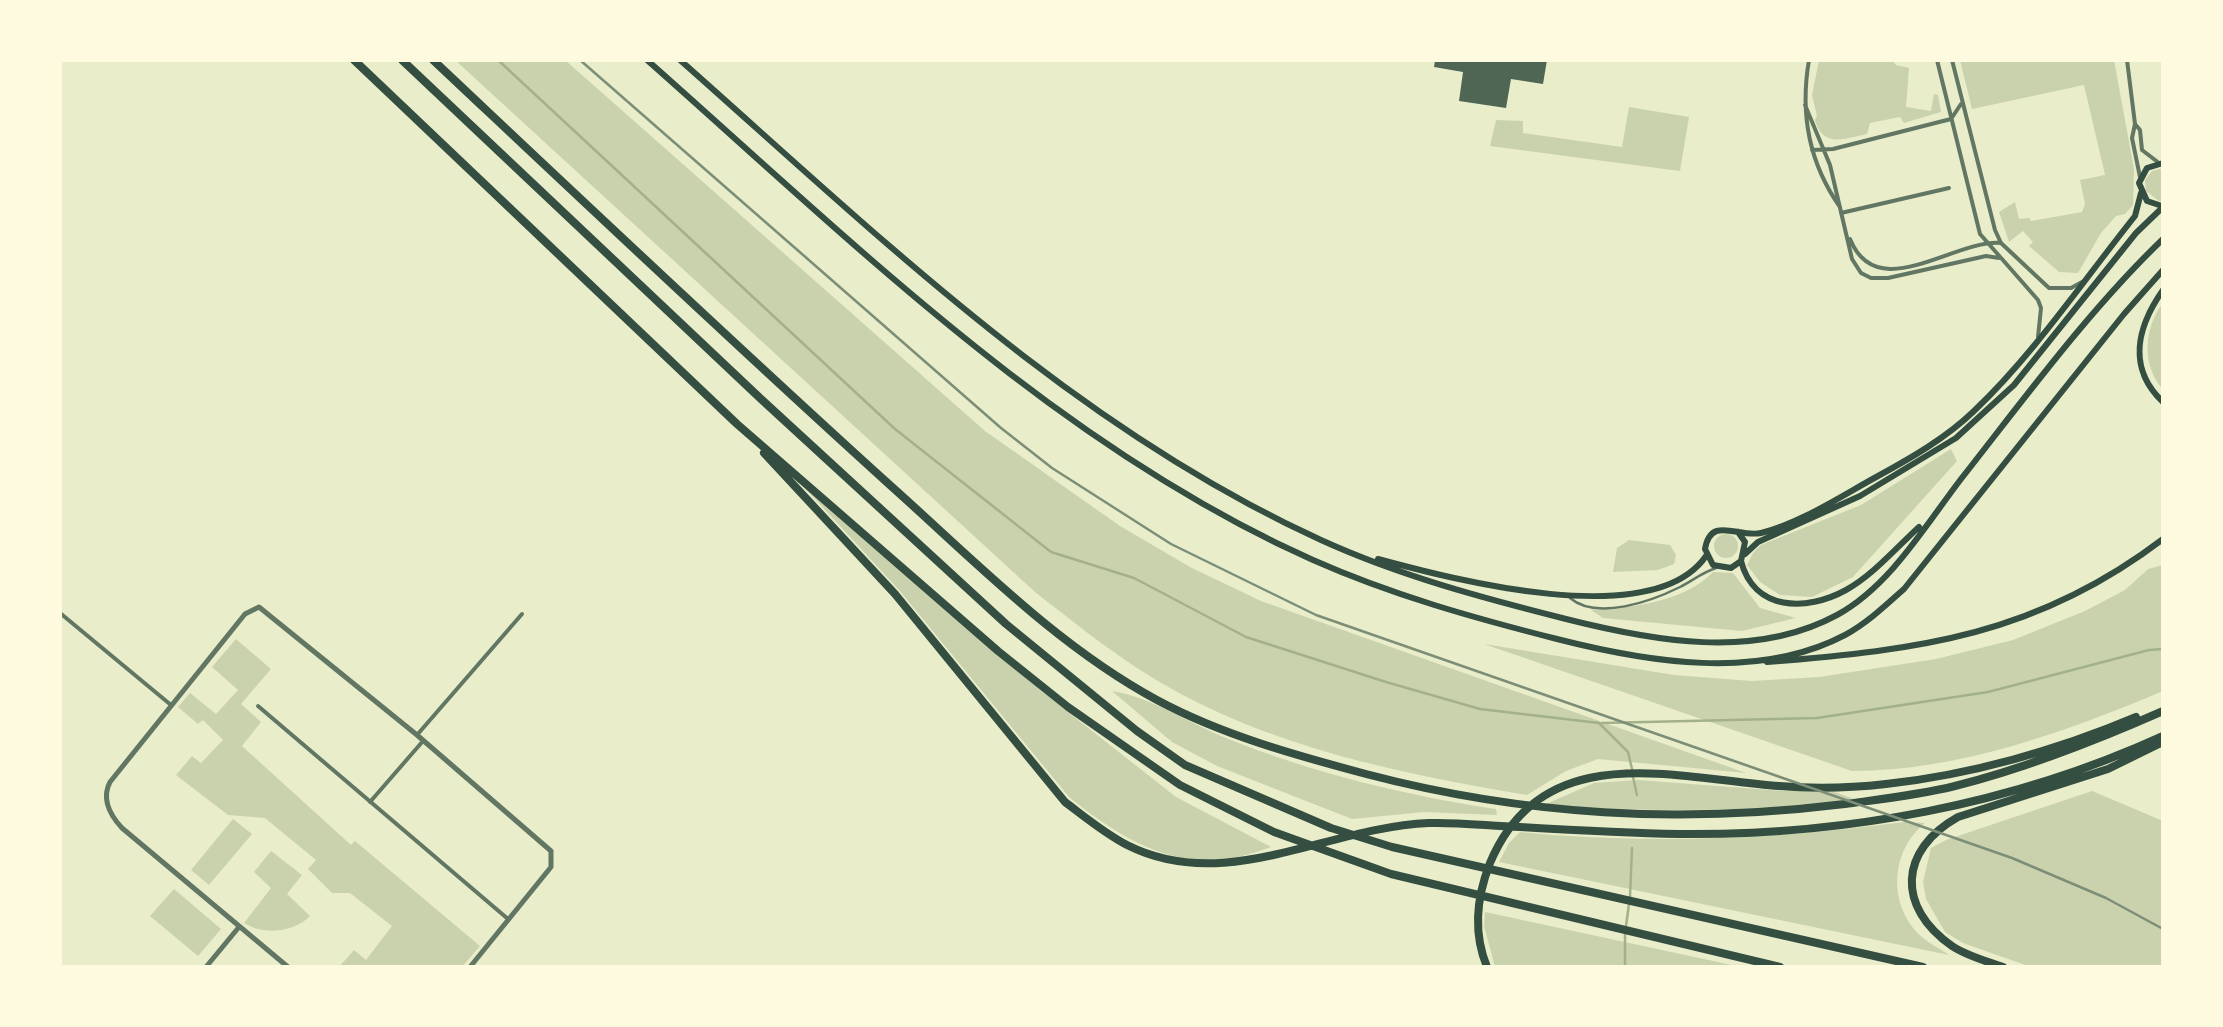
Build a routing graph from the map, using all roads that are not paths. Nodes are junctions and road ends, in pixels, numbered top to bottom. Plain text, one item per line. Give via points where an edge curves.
1 (354, 60) edge
2 (402, 60) edge
3 (433, 60) edge
4 (647, 60) edge
5 (680, 60) edge
6 (1808, 60) edge
7 (1936, 60) edge
8 (1952, 60) edge
9 (2127, 60) edge
10 (1962, 99) junction
11 (1804, 105) junction
12 (1951, 119) junction
13 (2135, 124) junction
14 (1816, 138) junction
15 (1832, 149) junction
16 (1819, 152) junction
17 (2161, 163) edge
18 (1830, 165) junction
19 (2140, 183) junction
20 (1948, 188) dead end
21 (2141, 193) junction
22 (2163, 206) edge
23 (1841, 211) junction
24 (1845, 227) junction
25 (1980, 234) junction
26 (2163, 239) edge
27 (1998, 242) junction
28 (1985, 243) junction
29 (1974, 244) junction
30 (1990, 249) junction
31 (1976, 258) junction
32 (2000, 258) junction
33 (1914, 268) junction
34 (2163, 270) edge
35 (2082, 282) junction
36 (2163, 290) edge
37 (2038, 338) junction
38 (2163, 402) edge
39 (738, 424) junction
40 (1934, 513) junction
41 (1738, 532) junction
42 (2163, 539) edge
43 (1349, 551) junction
44 (1706, 556) junction
45 (1743, 558) junction
46 (1718, 567) junction
47 (1569, 596) junction
48 (60, 613) edge
49 (522, 614) dead end
50 (1716, 662) junction
51 (171, 705) junction
52 (258, 706) dead end
53 (2163, 708) edge
54 (420, 738) junction
55 (2163, 739) edge
56 (370, 802) junction
57 (508, 919) junction
58 (239, 927) junction
59 (474, 965) edge
60 (206, 967) edge
61 (288, 967) edge
62 (1487, 967) edge
63 (1780, 967) edge
64 (1923, 967) edge
65 (2002, 967) edge

1 - 39 highway
2 - 64 highway via 1006,624 1185,765 1361,838
3 - 53 highway via 1045,624 1158,701 1228,732 1456,796 1701,816 1772,813 1951,787 2051,756
4 - 50 main road via 1026,386 1214,510 1314,560 1430,605 1618,654
5 - 43 main road via 1040,369 1178,464
6 - 11 street
7 - 12 street
8 - 10 street
9 - 13 street
10 - 12 street
10 - 27 street
11 - 14 street
11 - 16 street
12 - 15 street
12 - 25 street
13 - 17 street via 2142,150
13 - 19 street
14 - 15 street
14 - 16 street
15 - 16 street
15 - 18 street
16 - 18 street
16 - 23 street
17 - 19 main road via 2146,168
18 - 23 street
19 - 21 main road
20 - 23 street
21 - 22 main road
21 - 35 main road via 2136,216
22 - 45 main road via 2035,362 1956,438 1860,496 1758,542
23 - 24 street
24 - 33 street via 1869,266
24 - 33 street via 1861,273 1880,278
25 - 28 street
25 - 29 street
26 - 40 main road
27 - 28 street
27 - 30 street
27 - 35 street via 2049,288
28 - 29 street
28 - 30 street
29 - 33 street
30 - 31 street
30 - 32 street
31 - 32 street
31 - 33 street
32 - 37 street via 2038,300
34 - 50 main road via 1904,589 1871,618 1798,653
35 - 37 main road
36 - 38 main road via 2149,310 2138,350 2145,381
37 - 41 main road via 1971,414 1932,444 1820,508 1761,533
39 - 55 highway via 895,594 1065,802 1116,838 1158,857 1207,864 1258,860 1317,842 1447,823 1682,834 1890,819 2088,767
39 - 63 highway via 998,651 1180,785 1274,832 1359,864
40 - 43 main road via 1873,588 1835,616 1793,633 1731,642 1586,624 1437,584
40 - 45 main road via 1865,577 1832,596 1794,604 1765,597 1750,583
41 - 44 main road via 1715,530
41 - 45 main road
42 - 50 main road via 2118,572 1983,632 1859,655
43 - 47 main road via 1448,579
44 - 46 main road
44 - 47 main road via 1692,572 1652,588
45 - 46 main road via 1731,568
46 - 47 lane via 1665,594 1619,606 1582,606
48 - 51 street
49 - 54 street
51 - 54 street via 246,614 260,607
51 - 58 street via 110,782 107,806 122,828
52 - 56 street
53 - 62 highway via 2017,757 1886,784 1812,787 1639,772 1578,780 1540,799 1503,838 1479,899
54 - 56 street
54 - 57 street via 551,850 551,867
55 - 65 highway via 2108,769 1958,816 1923,845 1912,885 1926,923 1955,948
56 - 57 street
57 - 59 street
58 - 60 street
58 - 61 street

